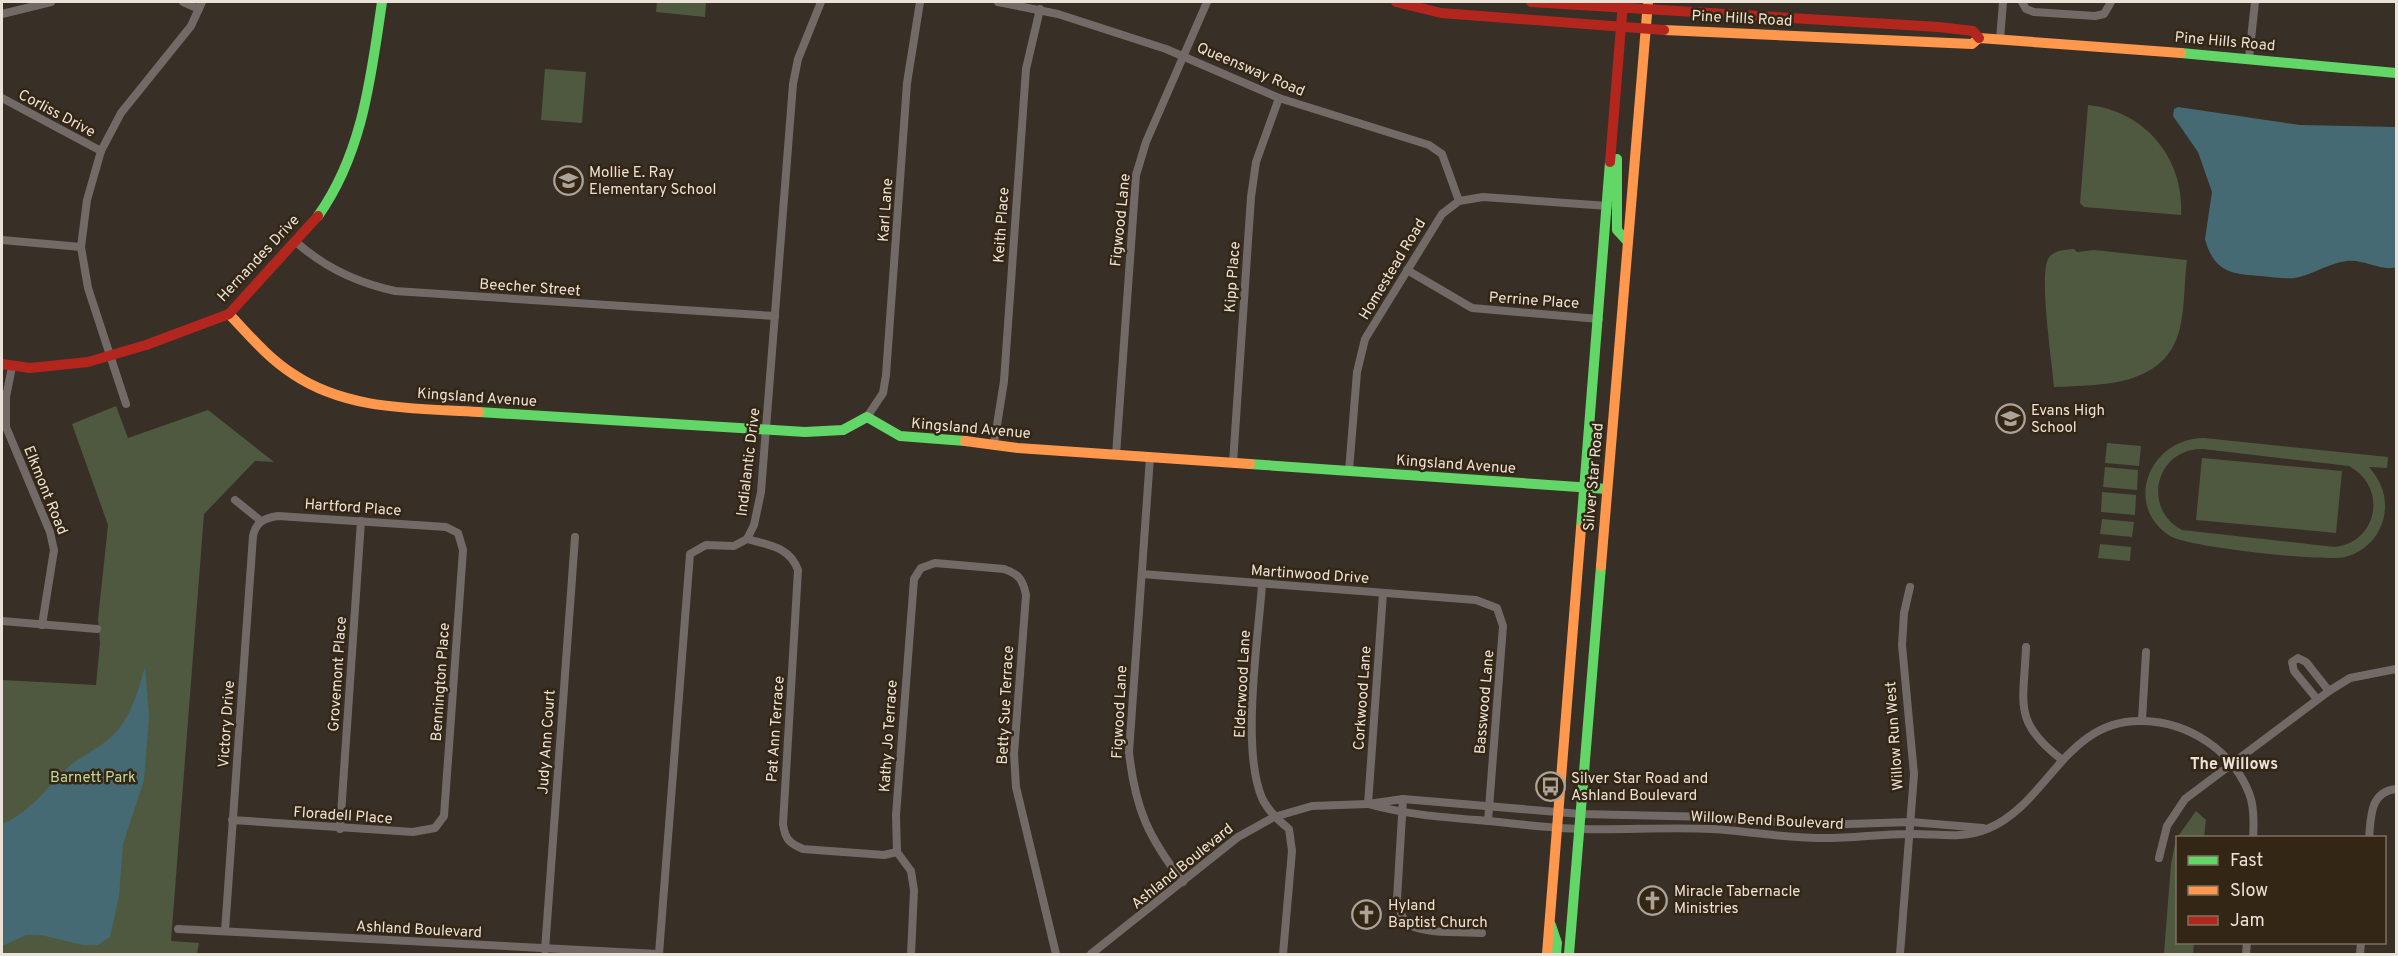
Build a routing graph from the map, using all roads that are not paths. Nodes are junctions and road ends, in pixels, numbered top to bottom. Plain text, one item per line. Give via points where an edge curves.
1 (51, 2) edge
2 (183, 2) edge
3 (382, 2) edge
4 (821, 2) edge
5 (920, 2) edge
6 (999, 2) edge
7 (1207, 2) edge
8 (1396, 2) edge
9 (1531, 2) edge
10 (2003, 2) edge
11 (2022, 2) edge
12 (2111, 2) edge
13 (2255, 2) edge
14 (1623, 4) edge
15 (200, 5) edge
16 (1647, 5) edge
17 (1040, 9) junction
18 (2, 14) edge
19 (1621, 28) junction
20 (1645, 29) junction
21 (1979, 38) junction
22 (2000, 39) junction
23 (1184, 56) junction
24 (2249, 58) junction
25 (2397, 73) edge
26 (1616, 96) junction
27 (2, 98) edge
28 (1279, 98) junction
29 (101, 151) junction
30 (1459, 201) junction
31 (1608, 206) junction
32 (2, 240) edge
33 (1627, 241) junction
34 (296, 242) junction
35 (81, 247) junction
36 (1407, 270) junction
37 (229, 314) junction
38 (775, 316) junction
39 (1599, 319) junction
40 (112, 355) junction
41 (7, 365) edge
42 (126, 404) dead end
43 (867, 417) junction
44 (767, 431) junction
45 (994, 444) junction
46 (1116, 454) junction
47 (1150, 457) junction
48 (1233, 463) junction
49 (1349, 471) junction
50 (1584, 488) junction
51 (1607, 489) junction
52 (235, 500) dead end
53 (261, 521) junction
54 (361, 521) junction
55 (575, 537) dead end
56 (747, 539) junction
57 (463, 550) joint
58 (972, 566) joint
59 (1142, 574) junction
60 (1262, 585) junction
61 (1910, 587) dead end
62 (1383, 593) junction
63 (1476, 600) joint
64 (2, 621) edge
65 (42, 625) junction
66 (97, 629) dead end
67 (2026, 647) dead end
68 (2146, 651) dead end
69 (2397, 669) edge
70 (2329, 691) junction
71 (2317, 699) junction
72 (2142, 720) junction
73 (2061, 759) junction
74 (2231, 763) junction
75 (2397, 789) edge
76 (1402, 799) junction
77 (1368, 804) junction
78 (1489, 806) junction
79 (1558, 812) junction
80 (1402, 814) junction
81 (1581, 814) junction
82 (444, 816) joint
83 (1274, 817) junction
84 (232, 820) junction
85 (1488, 821) junction
86 (1911, 822) junction
87 (1557, 828) junction
88 (340, 829) junction
89 (1579, 829) junction
90 (1988, 829) junction
91 (1910, 833) junction
92 (2253, 836) edge
93 (2369, 836) edge
94 (897, 852) junction
95 (2159, 858) dead end
96 (1183, 882) junction
97 (1550, 921) junction
98 (178, 929) dead end
99 (225, 931) junction
100 (1482, 933) dead end
101 (545, 950) junction
102 (658, 954) edge
103 (910, 954) edge
104 (1056, 954) edge
105 (1091, 954) edge
106 (1283, 954) edge
107 (1547, 954) edge
108 (1557, 954) edge
109 (1569, 954) edge
110 (1900, 954) edge

1 - 18 street
2 - 15 street
3 - 34 main road, Hernandes Drive via 372,68 348,162 326,205
4 - 38 street, Indialantic Drive via 798,59 793,84
5 - 43 street, Karl Lane via 907,83 886,375 883,393
6 - 17 street, Queensway Road
7 - 23 street, Figwood Lane
8 - 19 main road, Pine Hills Road via 1441,13
9 - 14 main road, Pine Hills Road
10 - 22 street
11 - 12 street via 2034,12 2096,16 2104,14
13 - 24 street
14 - 16 main road, Pine Hills Road
14 - 19 main road, Silver Star Road
15 - 29 street via 191,26 121,113
16 - 20 main road, Silver Star Road
16 - 21 main road, Pine Hills Road via 1939,27 1973,31
17 - 23 street, Queensway Road
17 - 45 street, Keith Place via 1026,69 1004,381
19 - 20 main road, Pine Hills Road
19 - 26 main road, Silver Star Road
20 - 21 main road, Pine Hills Road via 1972,44
20 - 33 main road, Silver Star Road
21 - 22 main road, Pine Hills Road
22 - 24 main road, Pine Hills Road
23 - 28 street, Queensway Road
23 - 46 street, Figwood Lane via 1146,142 1136,175
24 - 25 main road, Pine Hills Road
26 - 31 main road, Silver Star Road
26 - 33 main road via 1616,221 1617,230
27 - 29 street, Corliss Drive
28 - 30 street, Queensway Road via 1434,147 1442,154
28 - 48 street, Kipp Place via 1256,162 1251,197
29 - 35 street via 87,200
30 - 31 street via 1483,196
30 - 36 street, Homestead Road via 1436,221
31 - 39 main road, Silver Star Road
32 - 35 street
33 - 51 main road, Silver Star Road
34 - 37 main road, Hernandes Drive
34 - 38 street, Beecher Street via 348,277 395,291
35 - 40 street via 88,288
36 - 39 street, Perrine Place via 1472,308
36 - 49 street, Homestead Road via 1373,324 1359,356
37 - 40 main road, Hernandes Drive
37 - 44 main road, Kingsland Avenue via 280,367 309,385 375,405
38 - 44 street, Indialantic Drive
39 - 50 main road, Silver Star Road
40 - 41 main road, Hernandes Drive via 60,369
40 - 42 street
41 - 65 street, Elkmont Road via 6,427 54,550
43 - 44 main road, Kingsland Avenue via 849,428 834,431
43 - 45 main road, Kingsland Avenue via 900,436
44 - 56 street, Indialantic Drive via 761,492
45 - 46 main road, Kingsland Avenue
46 - 47 main road, Kingsland Avenue
47 - 48 main road, Kingsland Avenue
47 - 59 street, Figwood Lane
48 - 49 main road, Kingsland Avenue
49 - 50 main road, Kingsland Avenue
50 - 51 main road, Kingsland Avenue
50 - 79 main road, Silver Star Road
51 - 81 main road, Silver Star Road
52 - 53 street
53 - 54 street, Hartford Place via 278,516
53 - 84 street, Victory Drive via 253,536
54 - 57 street, Hartford Place via 446,527 458,533
54 - 88 street, Grovemont Place
55 - 101 street, Judy Ann Court
56 - 94 street, Pat Ann Terrace via 779,548 795,560 798,570 785,837 803,849 884,855
56 - 102 street, Indialantic Drive via 734,546 706,545 690,554
57 - 82 street, Bennington Place
58 - 94 street, Kathy Jo Terrace via 935,563 921,568 914,579 896,815
58 - 104 street, Betty Sue Terrace via 1015,572 1026,595 1014,754 1016,787
59 - 60 street, Martinwood Drive
59 - 96 street, Figwood Lane via 1129,752 1132,782 1140,813
60 - 62 street, Martinwood Drive
60 - 83 street, Elderwood Lane via 1252,732 1262,798
61 - 86 street, Willow Run West via 1902,645 1914,774
62 - 63 street, Martinwood Drive
62 - 77 street, Corkwood Lane
63 - 78 street, Basswood Lane via 1497,608 1503,626
64 - 65 street
65 - 66 street
67 - 73 street via 2027,725 2040,743
68 - 72 street
69 - 70 street via 2350,678
70 - 71 street
70 - 71 street via 2306,662 2298,658 2292,662 2294,671
71 - 74 street
72 - 73 street, Willow Bend Boulevard via 2115,724 2084,740
72 - 74 street, Willow Bend Boulevard via 2194,733
73 - 90 street, Willow Bend Boulevard via 2028,800 2010,817
74 - 92 street, Willow Bend Boulevard via 2250,794
74 - 95 street via 2185,799 2167,826
75 - 93 street via 2376,799
76 - 77 street, Ashland Boulevard
76 - 78 street, Ashland Boulevard
76 - 80 street
77 - 80 street, Ashland Boulevard
77 - 83 street, Ashland Boulevard via 1312,807
78 - 79 street, Ashland Boulevard
78 - 85 street, Basswood Lane
79 - 81 street, Ashland Boulevard
79 - 87 main road, Silver Star Road
80 - 85 street, Ashland Boulevard
80 - 100 street via 1397,899 1401,915 1410,925 1423,929
81 - 86 street, Willow Bend Boulevard via 1712,817 1817,825
81 - 89 main road, Silver Star Road
82 - 88 street, Floradell Place via 435,828 422,833
83 - 96 street, Ashland Boulevard via 1238,837
83 - 106 street, Elderwood Lane via 1289,829 1292,851
84 - 88 street, Floradell Place
84 - 99 street, Victory Drive
85 - 87 street, Ashland Boulevard
86 - 90 street, Willow Bend Boulevard
86 - 91 street, Willow Run West
87 - 89 street, Ashland Boulevard
87 - 97 main road, Silver Star Road
89 - 91 street, Willow Bend Boulevard via 1711,829 1816,838
89 - 109 main road, Silver Star Road
90 - 91 street, Willow Bend Boulevard via 1953,837
91 - 110 street, Willow Run West
94 - 103 street, Kathy Jo Terrace via 911,871 914,890
96 - 105 street, Ashland Boulevard
97 - 107 main road, Silver Star Road
97 - 108 main road
98 - 99 street, Ashland Boulevard
99 - 101 street, Ashland Boulevard
101 - 102 street, Ashland Boulevard

